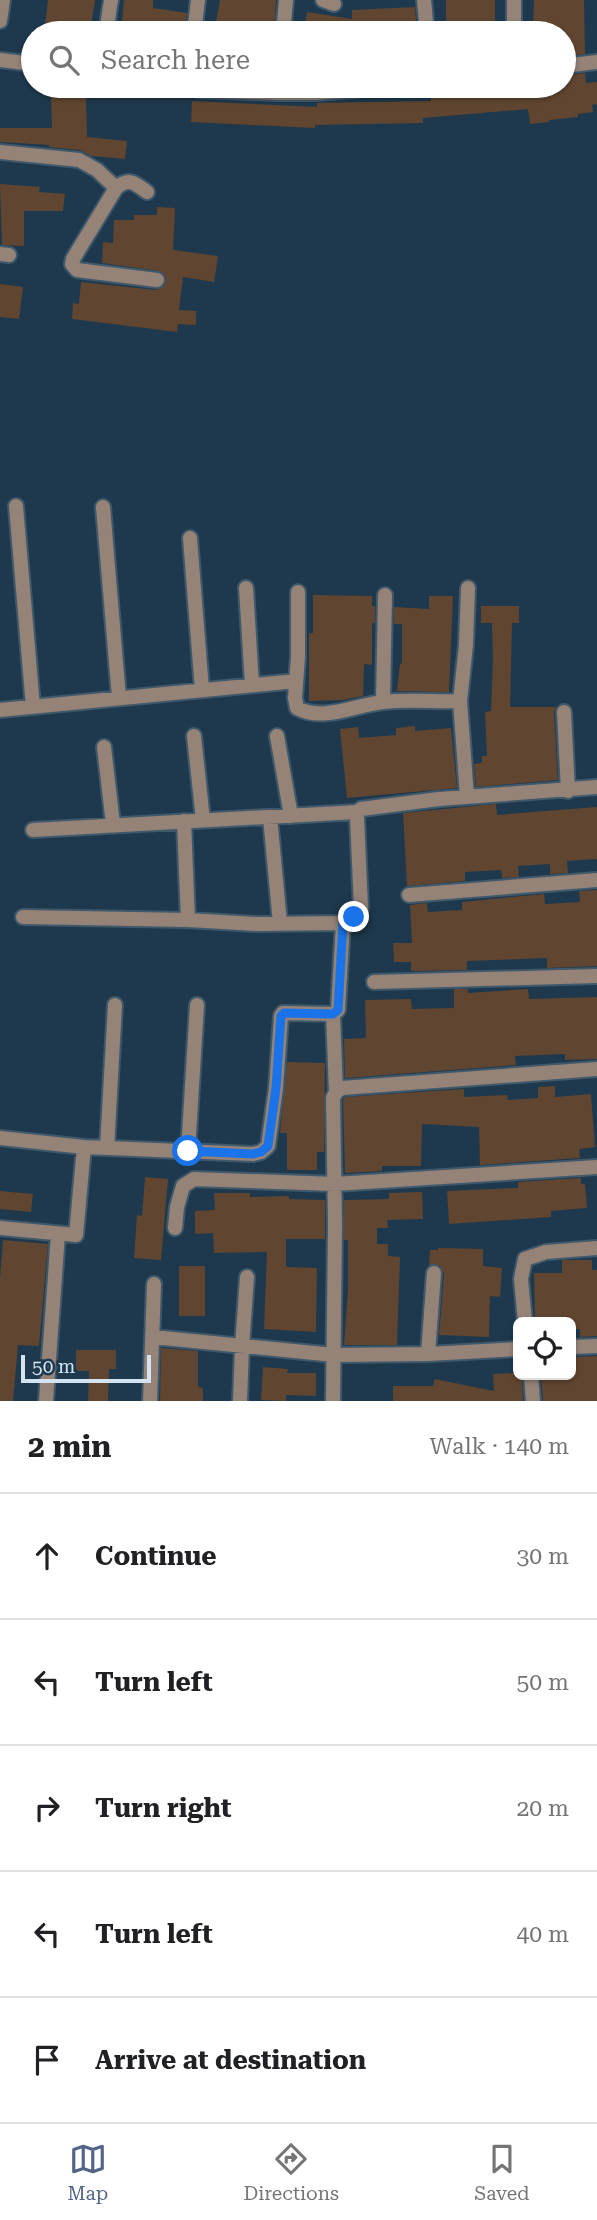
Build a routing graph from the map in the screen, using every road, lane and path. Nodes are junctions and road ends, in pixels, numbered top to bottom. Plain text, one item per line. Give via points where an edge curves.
1 (3, 0) edge
2 (111, 0) edge
3 (198, 0) edge
4 (286, 0) edge
5 (424, 0) edge
6 (514, 0) edge
7 (0, 21) edge
8 (108, 21) edge
9 (195, 21) edge
10 (284, 21) edge
11 (425, 21) edge
12 (514, 21) edge
13 (0, 60) edge
14 (597, 62) edge
15 (21, 63) edge
16 (576, 65) edge
17 (0, 152) edge
18 (112, 185) junction
19 (147, 192) dead end
20 (157, 280) dead end
21 (16, 506) dead end
22 (103, 507) dead end
23 (190, 538) dead end
24 (246, 588) dead end
25 (468, 588) dead end
26 (299, 592) dead end
27 (385, 595) dead end
28 (296, 681) junction
29 (252, 685) junction
30 (202, 690) junction
31 (119, 698) junction
32 (460, 701) junction
33 (383, 702) junction
34 (33, 707) junction
35 (0, 710) edge
36 (564, 712) dead end
37 (194, 736) dead end
38 (277, 736) dead end
39 (104, 747) dead end
40 (597, 787) edge
41 (568, 790) junction
42 (467, 797) junction
43 (357, 812) junction
44 (291, 816) junction
45 (270, 817) junction
46 (203, 820) junction
47 (184, 821) junction
48 (113, 824) junction
49 (33, 830) dead end
50 (597, 880) edge
51 (409, 895) dead end
52 (23, 917) dead end
53 (188, 920) junction
54 (280, 923) junction
55 (343, 923) junction
56 (597, 976) edge
57 (374, 982) dead end
58 (115, 1005) dead end
59 (197, 1005) dead end
60 (333, 1014) junction
61 (597, 1069) edge
62 (336, 1092) junction
63 (0, 1138) edge
64 (84, 1147) junction
65 (107, 1148) junction
66 (188, 1151) junction
67 (597, 1167) edge
68 (335, 1184) junction
69 (0, 1228) edge
70 (175, 1228) dead end
71 (58, 1234) junction
72 (597, 1248) edge
73 (434, 1273) dead end
74 (247, 1277) dead end
75 (154, 1284) dead end
76 (525, 1317) edge
77 (153, 1338) junction
78 (597, 1346) edge
79 (242, 1347) junction
80 (576, 1347) edge
81 (513, 1349) edge
82 (428, 1354) junction
83 (334, 1355) junction
84 (531, 1380) edge
85 (46, 1401) edge
86 (150, 1401) edge
87 (240, 1401) edge
88 (333, 1401) edge
89 (533, 1401) edge

1 - 7 street
2 - 8 street
3 - 9 street
4 - 10 street
5 - 11 street
6 - 12 street
13 - 15 street
14 - 16 street
17 - 18 street via 79,160
18 - 19 street via 132,181
18 - 20 street via 72,264 77,270
21 - 34 street
22 - 31 street
23 - 30 street
24 - 29 street
25 - 32 street
26 - 28 street
27 - 33 street
28 - 29 street
28 - 33 street via 297,708 307,713
29 - 30 street
30 - 31 street
31 - 34 street
32 - 33 street
32 - 42 street
34 - 35 street
36 - 41 street
37 - 46 street
38 - 44 street
39 - 48 street
40 - 41 street
41 - 42 street
42 - 43 street
43 - 44 street
43 - 55 street via 361,908
44 - 45 street
45 - 46 street
45 - 54 street
46 - 47 street
47 - 48 street
47 - 53 street
48 - 49 street
50 - 51 street
52 - 53 street
53 - 54 street
54 - 55 street
55 - 60 street via 338,1010
56 - 57 street
58 - 65 street
59 - 66 street
60 - 62 street
60 - 66 street via 281,1016 268,1146 253,1154
61 - 62 street
62 - 68 street
63 - 64 street
64 - 65 street
64 - 71 street via 76,1235
65 - 66 street
67 - 68 street
68 - 70 street via 194,1179 183,1186
68 - 83 street
69 - 71 street
71 - 85 street
72 - 76 street via 546,1252 525,1259 521,1279
73 - 82 street
74 - 79 street
75 - 77 street
77 - 79 street
77 - 86 street
78 - 80 street
79 - 83 street
79 - 87 street
81 - 82 street
82 - 83 street
83 - 88 street
84 - 89 street

